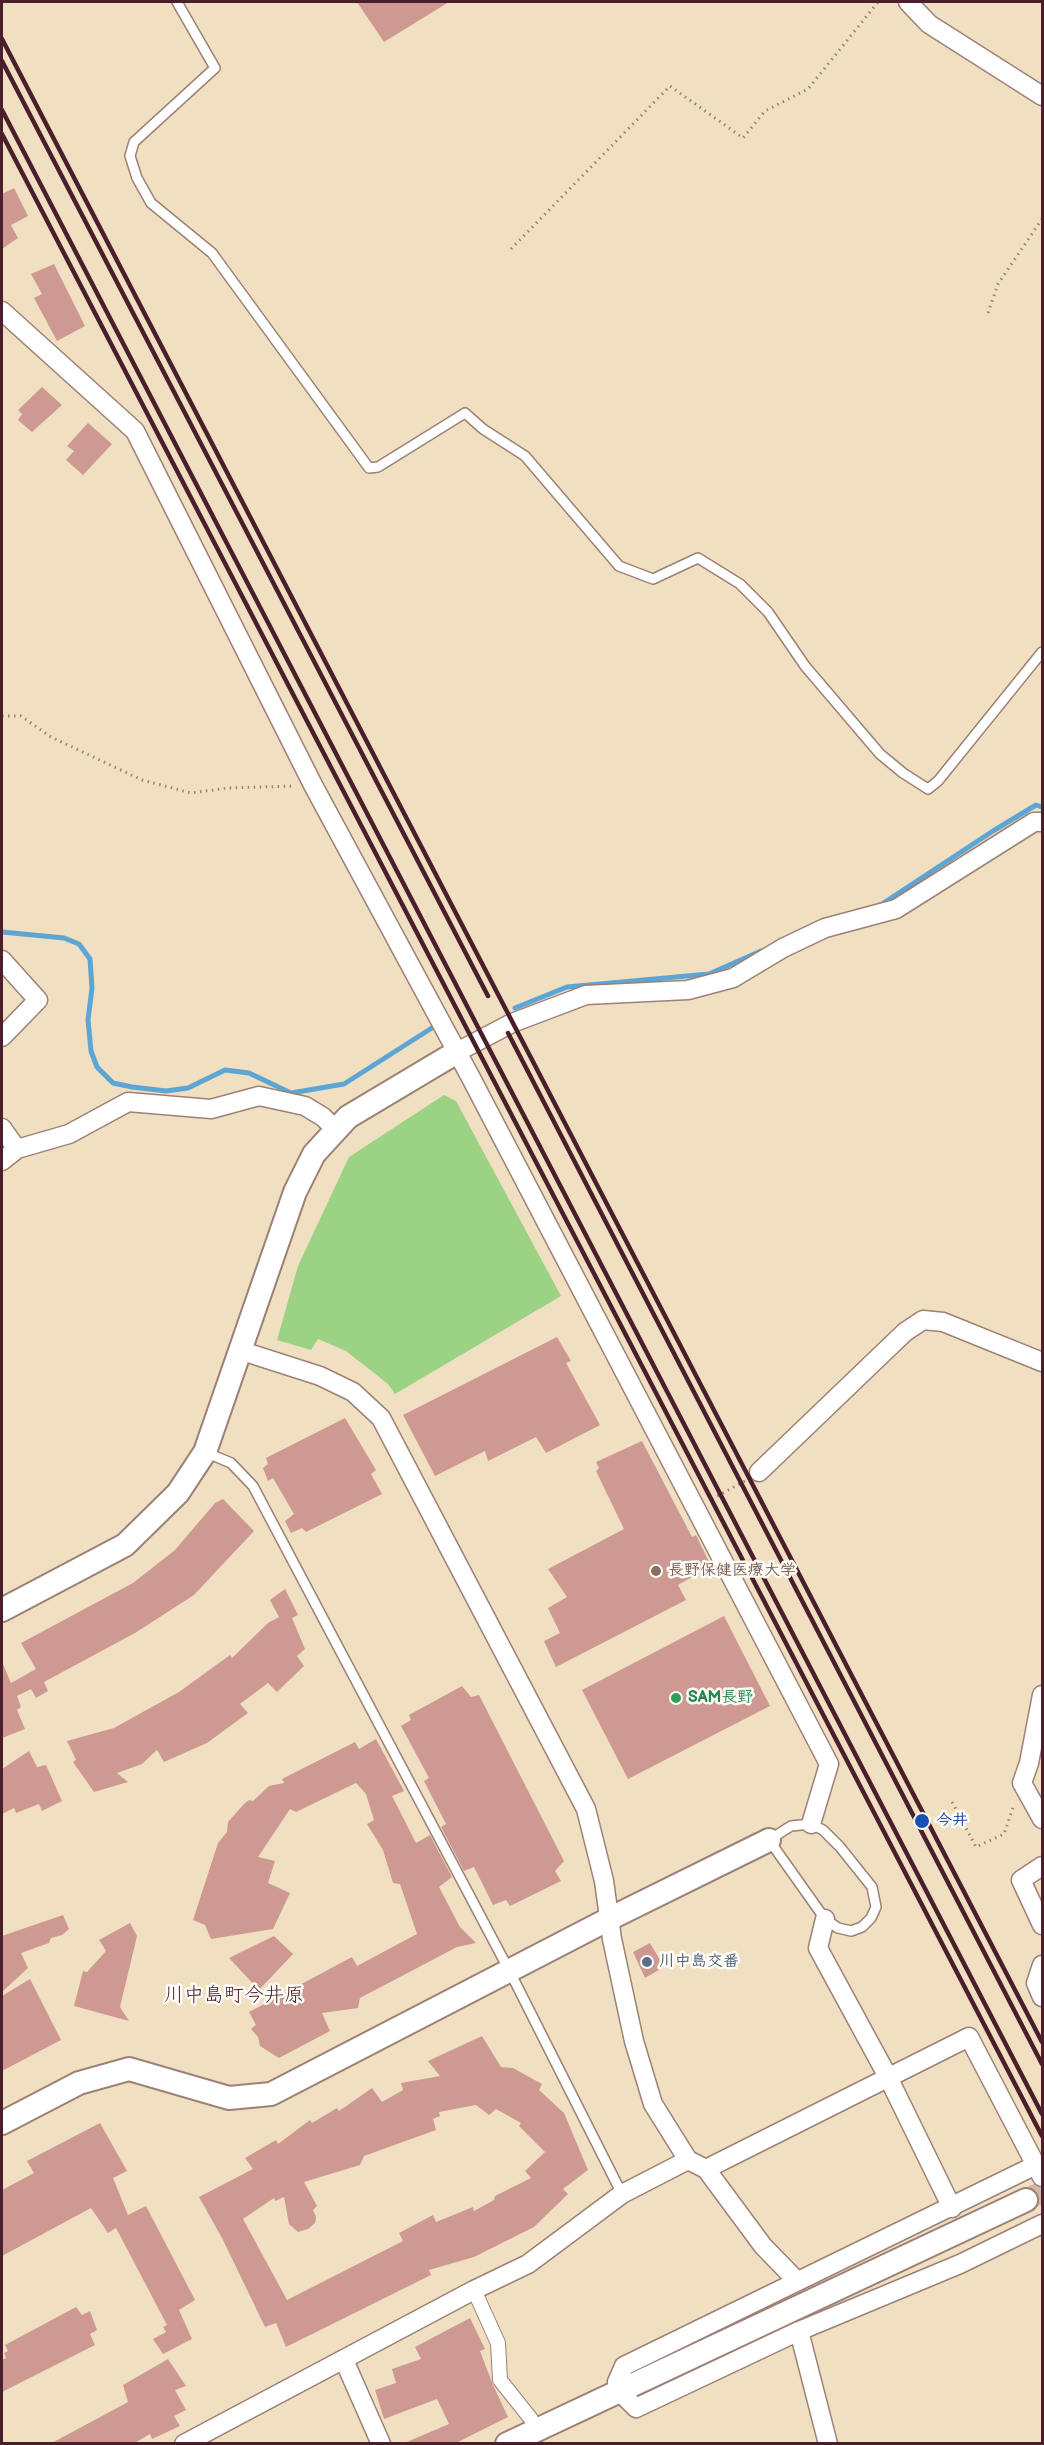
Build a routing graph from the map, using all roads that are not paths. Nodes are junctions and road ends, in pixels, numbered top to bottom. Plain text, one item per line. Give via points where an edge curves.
1 (177, 2) edge
2 (908, 2) edge
3 (1042, 96) edge
4 (2, 311) edge
5 (1042, 652) edge
6 (1042, 822) edge
7 (2, 960) edge
8 (2, 1037) edge
9 (457, 1052) junction
10 (2, 1128) edge
11 (336, 1130) junction
12 (17, 1149) junction
13 (2, 1161) edge
14 (242, 1351) junction
15 (1042, 1362) edge
16 (205, 1452) junction
17 (759, 1472) road end
18 (2, 1610) edge
19 (1042, 1695) edge
20 (1042, 1819) edge
21 (811, 1824) junction
22 (769, 1840) junction
23 (1042, 1866) edge
24 (1038, 1905) edge
25 (609, 1919) junction
26 (825, 1919) junction
27 (1042, 1925) edge
28 (1042, 1965) edge
29 (510, 1972) junction
30 (1042, 1997) edge
31 (888, 2077) junction
32 (2, 2123) edge
33 (688, 2160) junction
34 (706, 2169) junction
35 (1039, 2171) edge
36 (622, 2194) junction
37 (1026, 2200) tunnel mouth
38 (952, 2208) junction
39 (1042, 2224) edge
40 (797, 2282) junction
41 (474, 2290) junction
42 (799, 2331) junction
43 (344, 2360) junction
44 (620, 2392) junction
45 (531, 2419) dead end
46 (184, 2444) edge
47 (381, 2444) edge
48 (507, 2444) edge
49 (828, 2444) edge

1 - 5 lane via 215,68 134,142 130,156 137,178 151,203 212,253 369,468 378,467 465,413 525,456 618,566 653,579 698,558 740,584 768,612 805,666 880,754 928,789
2 - 3 street via 929,24
4 - 9 street via 135,431 313,786
6 - 9 street via 1034,822 896,909 825,928 733,978 687,990 586,995 513,1023
7 - 8 street via 38,1000
9 - 11 street via 357,1111
9 - 21 street via 829,1764
10 - 12 street
11 - 12 street via 305,1106 259,1096 211,1109 128,1101 69,1134
11 - 14 street via 314,1154 295,1192
12 - 13 street
14 - 16 street
14 - 25 street via 320,1376 353,1392 381,1418 586,1809
15 - 17 street via 943,1322 923,1320 905,1332
16 - 18 street via 178,1493 125,1545
16 - 29 lane via 231,1463 253,1486
19 - 20 street via 1022,1783
21 - 22 lane via 791,1826
21 - 26 lane via 823,1830 857,1866 872,1887 876,1907 862,1927 851,1931
22 - 25 street
22 - 26 lane
23 - 24 street via 1021,1880
24 - 27 street
25 - 29 street
25 - 33 street via 634,2042 653,2104
26 - 31 street via 818,1948
28 - 30 street via 1036,1983
29 - 32 street via 271,2094 229,2098 129,2069 80,2082
29 - 36 lane
31 - 34 street
31 - 35 street via 969,2037
31 - 38 street
33 - 34 street
33 - 36 street
34 - 40 street via 763,2246
35 - 38 street
36 - 41 street via 528,2265
37 - 44 street
38 - 40 street
39 - 42 street via 960,2264
40 - 44 street via 624,2366 617,2382
41 - 43 street
41 - 45 street via 498,2343 500,2380
42 - 44 street via 636,2408
42 - 49 street
43 - 46 street
43 - 47 street
44 - 48 street

